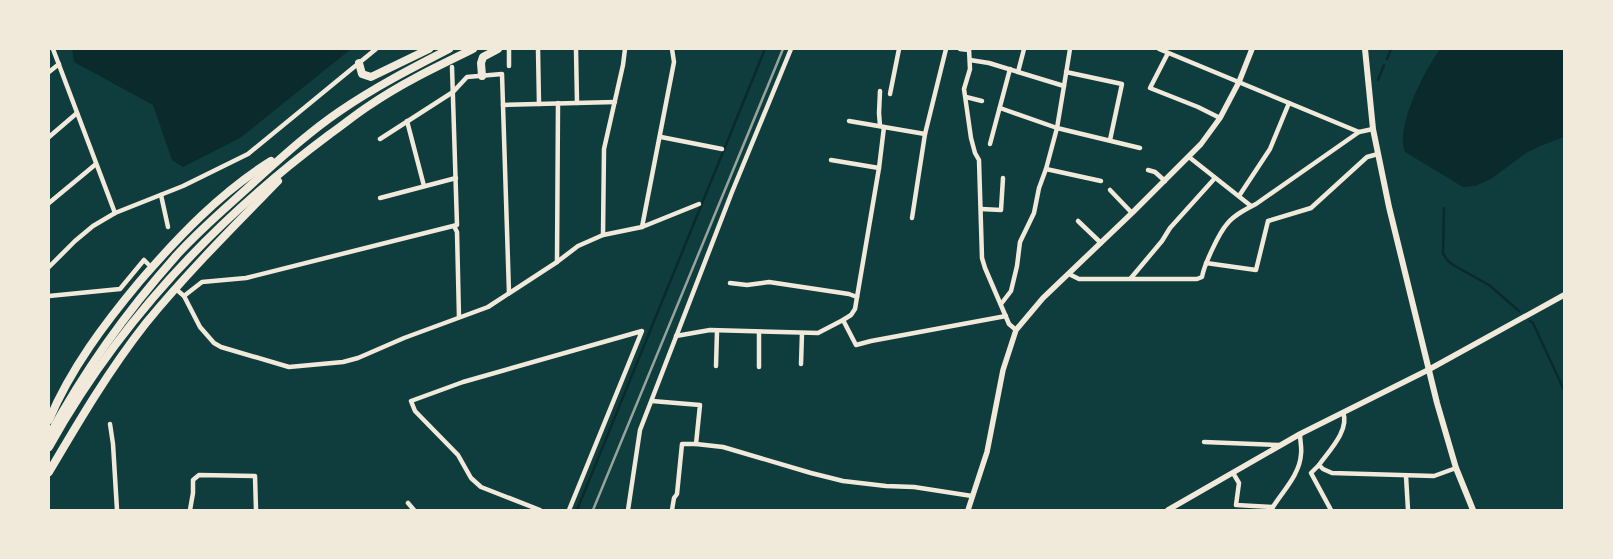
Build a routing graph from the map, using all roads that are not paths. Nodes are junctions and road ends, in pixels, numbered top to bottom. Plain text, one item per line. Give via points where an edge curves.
1 (53, 49) edge
2 (376, 49) edge
3 (429, 49) edge
4 (449, 49) edge
5 (473, 49) edge
6 (498, 49) edge
7 (509, 49) edge
8 (538, 49) edge
9 (576, 49) edge
10 (625, 49) edge
11 (672, 49) edge
12 (791, 49) edge
13 (899, 49) edge
14 (946, 49) edge
15 (960, 49) edge
16 (1024, 49) edge
17 (1070, 49) edge
18 (1159, 49) edge
19 (1252, 49) edge
20 (1365, 49) edge
21 (969, 50) edge
22 (1166, 51) edge
23 (970, 60) junction
24 (359, 62) junction
25 (59, 64) junction
26 (509, 66) dead end
27 (452, 67) dead end
28 (1010, 69) junction
29 (49, 72) edge
30 (1018, 72) junction
31 (1066, 72) junction
32 (482, 76) junction
33 (1239, 82) junction
34 (1064, 86) junction
35 (453, 92) junction
36 (880, 92) dead end
37 (890, 94) dead end
38 (966, 97) junction
39 (982, 101) dead end
40 (615, 102) junction
41 (558, 103) junction
42 (577, 103) junction
43 (1289, 103) junction
44 (539, 104) junction
45 (503, 105) junction
46 (1000, 108) junction
47 (77, 113) junction
48 (1220, 118) junction
49 (407, 121) junction
50 (849, 122) dead end
51 (882, 126) junction
52 (1057, 128) junction
53 (1373, 129) junction
54 (1359, 132) junction
55 (925, 134) junction
56 (49, 137) edge
57 (660, 137) junction
58 (380, 139) dead end
59 (1110, 140) junction
60 (990, 144) dead end
61 (1140, 148) dead end
62 (722, 149) dead end
63 (289, 150) junction
64 (303, 154) junction
65 (1378, 154) junction
66 (1189, 158) junction
67 (831, 160) dead end
68 (96, 164) junction
69 (879, 168) junction
70 (1046, 169) junction
71 (1148, 170) dead end
72 (456, 178) junction
73 (1003, 178) dead end
74 (1215, 178) junction
75 (1165, 180) junction
76 (1100, 181) dead end
77 (424, 186) junction
78 (1110, 190) dead end
79 (161, 194) junction
80 (1238, 196) junction
81 (380, 198) dead end
82 (49, 203) edge
83 (699, 204) dead end
84 (1251, 206) junction
85 (981, 209) junction
86 (115, 213) junction
87 (1132, 213) junction
88 (912, 218) dead end
89 (1078, 221) dead end
90 (454, 226) junction
91 (168, 227) dead end
92 (642, 227) junction
93 (603, 235) junction
94 (1101, 243) junction
95 (557, 262) junction
96 (1206, 262) junction
97 (148, 264) dead end
98 (49, 267) edge
99 (1069, 274) junction
100 (1131, 278) junction
101 (730, 283) dead end
102 (177, 290) dead end
103 (510, 293) junction
104 (1564, 295) edge
105 (49, 296) edge
106 (184, 296) junction
107 (857, 297) junction
108 (1001, 304) junction
109 (1006, 316) junction
110 (459, 317) junction
111 (844, 320) junction
112 (717, 330) junction
113 (1016, 330) junction
114 (760, 332) junction
115 (802, 333) junction
116 (676, 336) junction
117 (801, 364) dead end
118 (716, 366) dead end
119 (759, 367) dead end
120 (94, 368) junction
121 (1428, 370) junction
122 (652, 401) junction
123 (1343, 412) junction
124 (49, 420) edge
125 (110, 424) dead end
126 (1300, 434) junction
127 (49, 436) edge
128 (1204, 442) dead end
129 (696, 444) junction
130 (1280, 445) junction
131 (49, 447) edge
132 (1318, 465) junction
133 (1456, 468) junction
134 (49, 472) edge
135 (1233, 473) junction
136 (1406, 476) junction
137 (972, 496) junction
138 (408, 503) dead end
139 (1272, 508) edge
140 (117, 510) edge
141 (190, 510) edge
142 (256, 510) edge
143 (414, 510) edge
144 (540, 510) edge
145 (569, 510) edge
146 (628, 510) edge
147 (672, 510) edge
148 (968, 510) edge
149 (1168, 510) edge
150 (1331, 510) edge
151 (1408, 510) edge
152 (1473, 510) edge

1 - 25 street
2 - 24 street
3 - 24 highway via 371,77 362,74
4 - 63 highway via 364,95
5 - 64 highway via 370,104
6 - 32 highway via 482,57
7 - 26 street
8 - 44 street
9 - 42 street
10 - 40 street
11 - 57 street via 674,62
12 - 116 street
13 - 37 street
14 - 55 street
15 - 21 street
16 - 30 street
17 - 31 street
18 - 22 street
19 - 33 street
20 - 53 main road
21 - 23 street
22 - 33 street
22 - 48 street via 1150,88
23 - 28 street
23 - 38 street via 964,89
24 - 79 street via 248,154
25 - 29 street
25 - 47 street
27 - 35 street
28 - 30 street
28 - 46 street
30 - 34 street
31 - 34 street
31 - 59 street via 1122,84
32 - 35 street via 467,77
32 - 45 street via 502,74
33 - 43 street
33 - 48 street
34 - 52 street
35 - 49 street
35 - 72 street
36 - 51 street via 878,102
38 - 39 street
38 - 85 street via 971,138 979,160
40 - 42 street
40 - 93 street via 604,149
41 - 42 street
41 - 44 street
41 - 95 street
43 - 54 street
43 - 80 street via 1270,149
44 - 45 street
45 - 103 street
46 - 52 street
46 - 60 street
47 - 56 street
47 - 68 street
48 - 66 street
49 - 58 street
49 - 77 street
50 - 51 street
51 - 55 street
51 - 69 street
52 - 59 street
52 - 70 street
53 - 54 street
53 - 65 main road
54 - 84 street
55 - 88 street
57 - 62 street
57 - 92 street
59 - 61 street
63 - 120 highway via 177,255 124,318
63 - 124 highway via 247,176 208,209 161,257 110,318 71,375
64 - 120 highway via 220,226 165,284
64 - 134 highway via 187,275 147,323 113,369
65 - 96 street via 1367,157 1311,208 1268,221 1256,270
65 - 121 main road
66 - 74 street
66 - 75 street
67 - 69 street
68 - 82 street
68 - 86 street
69 - 107 street
70 - 76 street
70 - 108 street via 1034,213 1020,242 1011,291
71 - 75 street
72 - 77 street
72 - 90 street via 457,225
73 - 85 street via 1001,210
74 - 80 street
74 - 100 street
75 - 87 street
77 - 81 street
78 - 87 street
79 - 86 street
79 - 91 street
80 - 84 street
83 - 92 street
84 - 96 street via 1227,224
85 - 108 street via 982,258
86 - 98 street via 92,226
87 - 94 street
89 - 94 street
90 - 106 street via 246,278 202,282
90 - 110 street
92 - 93 street
93 - 95 street via 578,246
94 - 99 street
95 - 103 street
96 - 100 street via 1202,276 1197,278
97 - 105 street via 144,260 120,289
99 - 100 street via 1079,279
99 - 113 street
101 - 107 street via 769,282
102 - 106 street
103 - 110 street via 488,307
104 - 121 street
106 - 110 street via 196,320 214,343 290,367 351,360
107 - 111 street via 855,309
108 - 109 street
109 - 111 street via 856,345
109 - 113 street
111 - 115 street via 818,333
112 - 114 street
112 - 116 street
112 - 118 street
113 - 137 street via 1003,370 987,452
114 - 115 street
114 - 119 street
115 - 117 street
116 - 122 street
120 - 127 highway
120 - 131 highway
121 - 123 street
121 - 133 main road
122 - 129 street via 700,405
122 - 146 street via 640,430
123 - 126 street
123 - 132 street via 1345,423 1342,431
125 - 140 street
126 - 130 street
126 - 139 street via 1300,462
128 - 130 street
129 - 137 street via 723,447 836,480
129 - 147 street via 682,444 677,494
130 - 135 street
132 - 136 street via 1332,473
132 - 150 street via 1311,473
133 - 136 street via 1434,476
133 - 152 main road
135 - 139 street via 1239,483 1236,505
135 - 149 street
136 - 151 street
137 - 148 street
138 - 143 street
141 - 142 street via 194,480 199,475 256,476
144 - 145 street via 481,487 471,478 458,455 415,411 411,401 463,382 642,331

